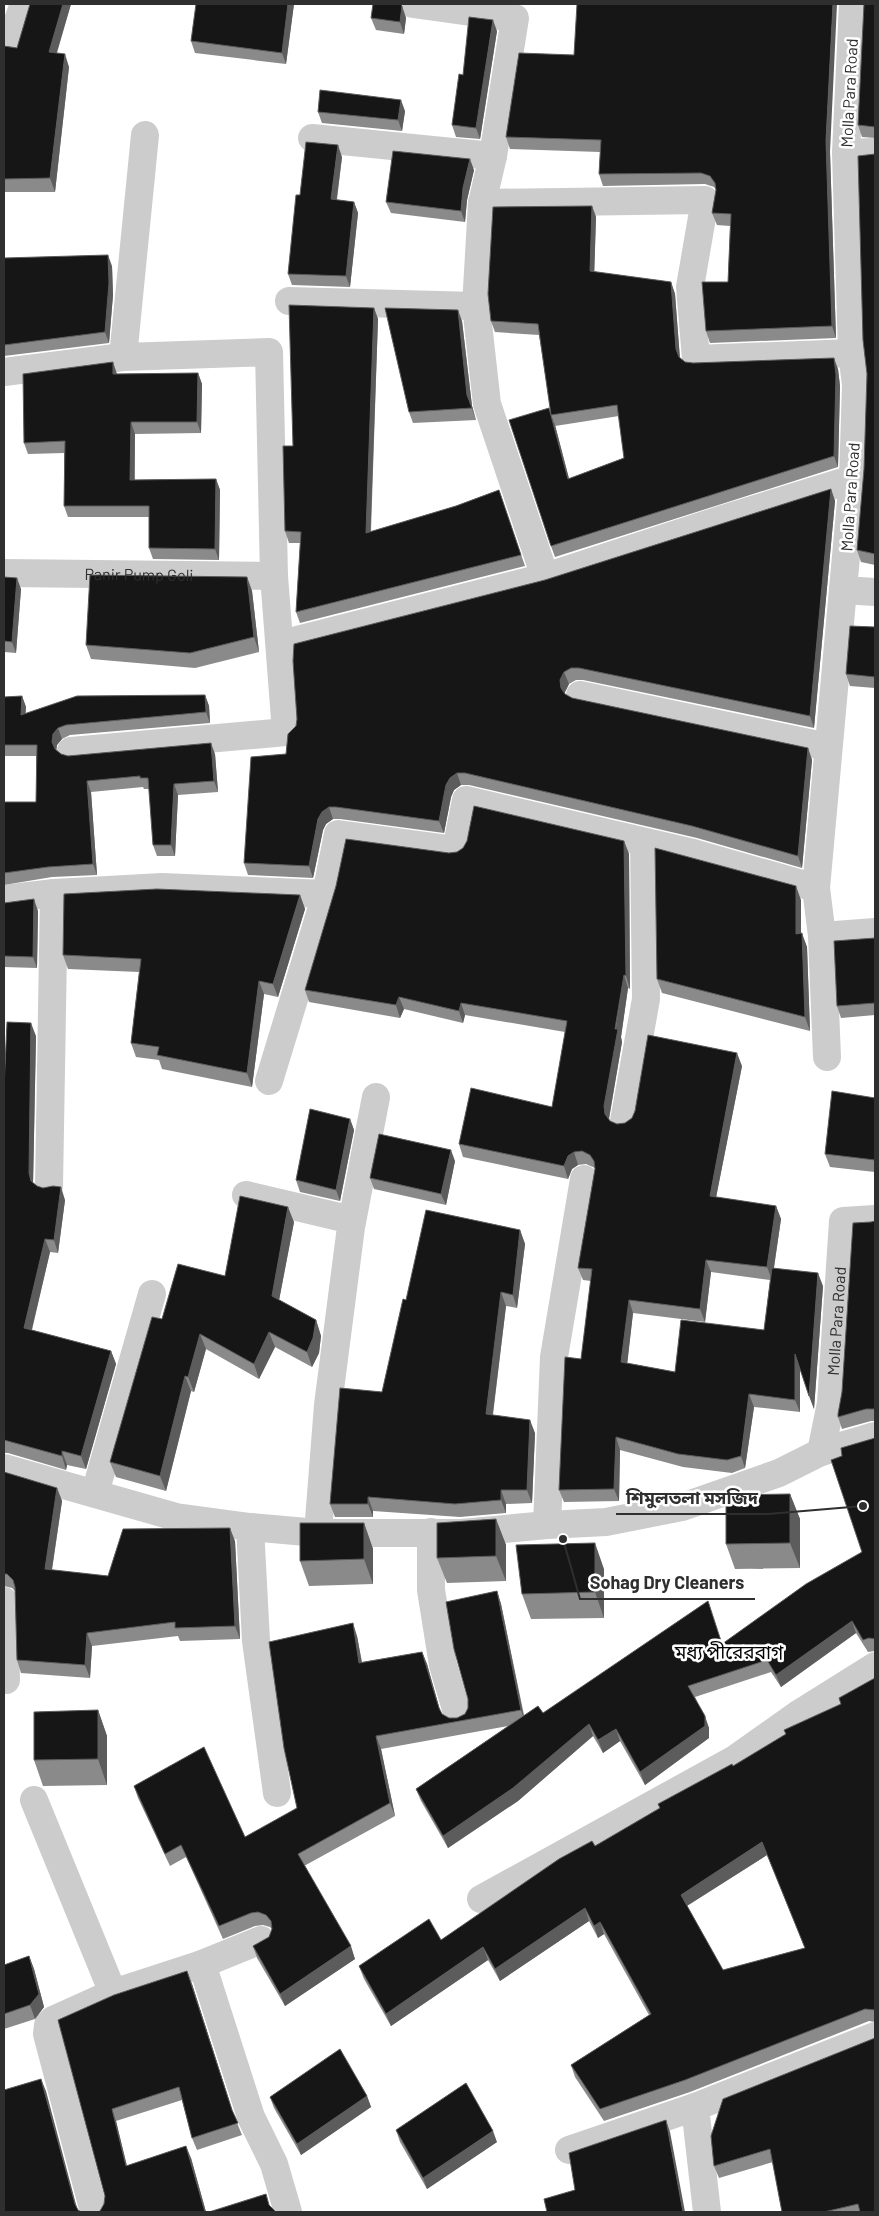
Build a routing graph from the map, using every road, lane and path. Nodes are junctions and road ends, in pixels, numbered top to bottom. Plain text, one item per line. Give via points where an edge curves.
1 (24, 4) edge
2 (413, 4) edge
3 (853, 4) edge
4 (514, 11) edge
5 (13, 34) dead end
6 (145, 135) dead end
7 (312, 138) dead end
8 (875, 152) edge
9 (846, 153) junction
10 (493, 156) junction
11 (482, 203) junction
12 (289, 301) dead end
13 (476, 306) junction
14 (852, 353) junction
15 (123, 357) junction
16 (4, 372) edge
17 (866, 387) edge
18 (853, 479) junction
19 (4, 573) edge
20 (274, 576) junction
21 (545, 577) junction
22 (843, 590) junction
23 (875, 592) edge
24 (281, 644) junction
25 (580, 695) dead end
26 (828, 747) junction
27 (71, 751) dead end
28 (644, 842) junction
29 (816, 888) junction
30 (54, 893) junction
31 (326, 894) junction
32 (4, 899) edge
33 (875, 932) edge
34 (822, 936) junction
35 (827, 1057) dead end
36 (269, 1081) dead end
37 (376, 1097) dead end
38 (624, 1121) edge
39 (584, 1179) dead end
40 (49, 1186) edge
41 (246, 1195) edge
42 (875, 1219) edge
43 (352, 1220) junction
44 (152, 1294) dead end
45 (875, 1436) edge
46 (821, 1452) junction
47 (4, 1468) edge
48 (94, 1493) junction
49 (547, 1525) junction
50 (250, 1527) junction
51 (431, 1532) junction
52 (318, 1533) junction
53 (4, 1601) edge
54 (875, 1666) edge
55 (6, 1680) dead end
56 (458, 1716) edge
57 (277, 1793) dead end
58 (34, 1800) dead end
59 (481, 1899) dead end
60 (261, 1940) edge
61 (202, 1964) junction
62 (113, 1993) junction
63 (875, 2036) edge
64 (695, 2107) junction
65 (569, 2150) dead end
66 (94, 2212) edge
67 (288, 2212) edge
68 (707, 2212) edge

1 - 5 street
2 - 4 street
3 - 9 street, Molla Para Road
4 - 10 street
6 - 15 street
7 - 10 street
8 - 9 street
9 - 14 street, Molla Para Road
10 - 11 street
11 - 13 street
11 - 14 street via 704,200 690,287 696,359
12 - 13 street
13 - 21 street via 487,404
14 - 17 street, Molla Para Road
15 - 16 street
15 - 20 street via 269,352
17 - 18 street, Molla Para Road
18 - 21 street
18 - 22 street, Molla Para Road
19 - 20 street, Panir Pump Goli
20 - 24 street
21 - 24 street
22 - 23 street
22 - 26 street, Molla Para Road
24 - 27 street via 286,732
25 - 26 street
26 - 29 street, Molla Para Road
28 - 29 street
28 - 31 street via 466,800 456,850 338,834
28 - 38 street via 646,999
29 - 34 street, Molla Para Road
30 - 31 street via 162,887
30 - 32 street
30 - 40 street
31 - 36 street
33 - 34 street
34 - 35 street, Molla Para Road
37 - 43 street
39 - 49 street via 554,1357
41 - 43 street
42 - 46 street, Molla Para Road via 843,1221 831,1403
43 - 52 street via 328,1405
44 - 48 street
45 - 46 street
46 - 49 street via 779,1473 682,1507 606,1522
47 - 48 street
48 - 50 street via 176,1517
49 - 51 street via 461,1533
50 - 52 street
50 - 57 street via 256,1641
51 - 52 street
51 - 56 street via 431,1590 443,1665
53 - 55 street
54 - 59 street via 735,1759
58 - 62 street
60 - 61 street
61 - 62 street
61 - 67 street via 251,2117 274,2164
62 - 66 street via 53,2020 48,2025 47,2034
63 - 64 street
64 - 65 street
64 - 68 street

